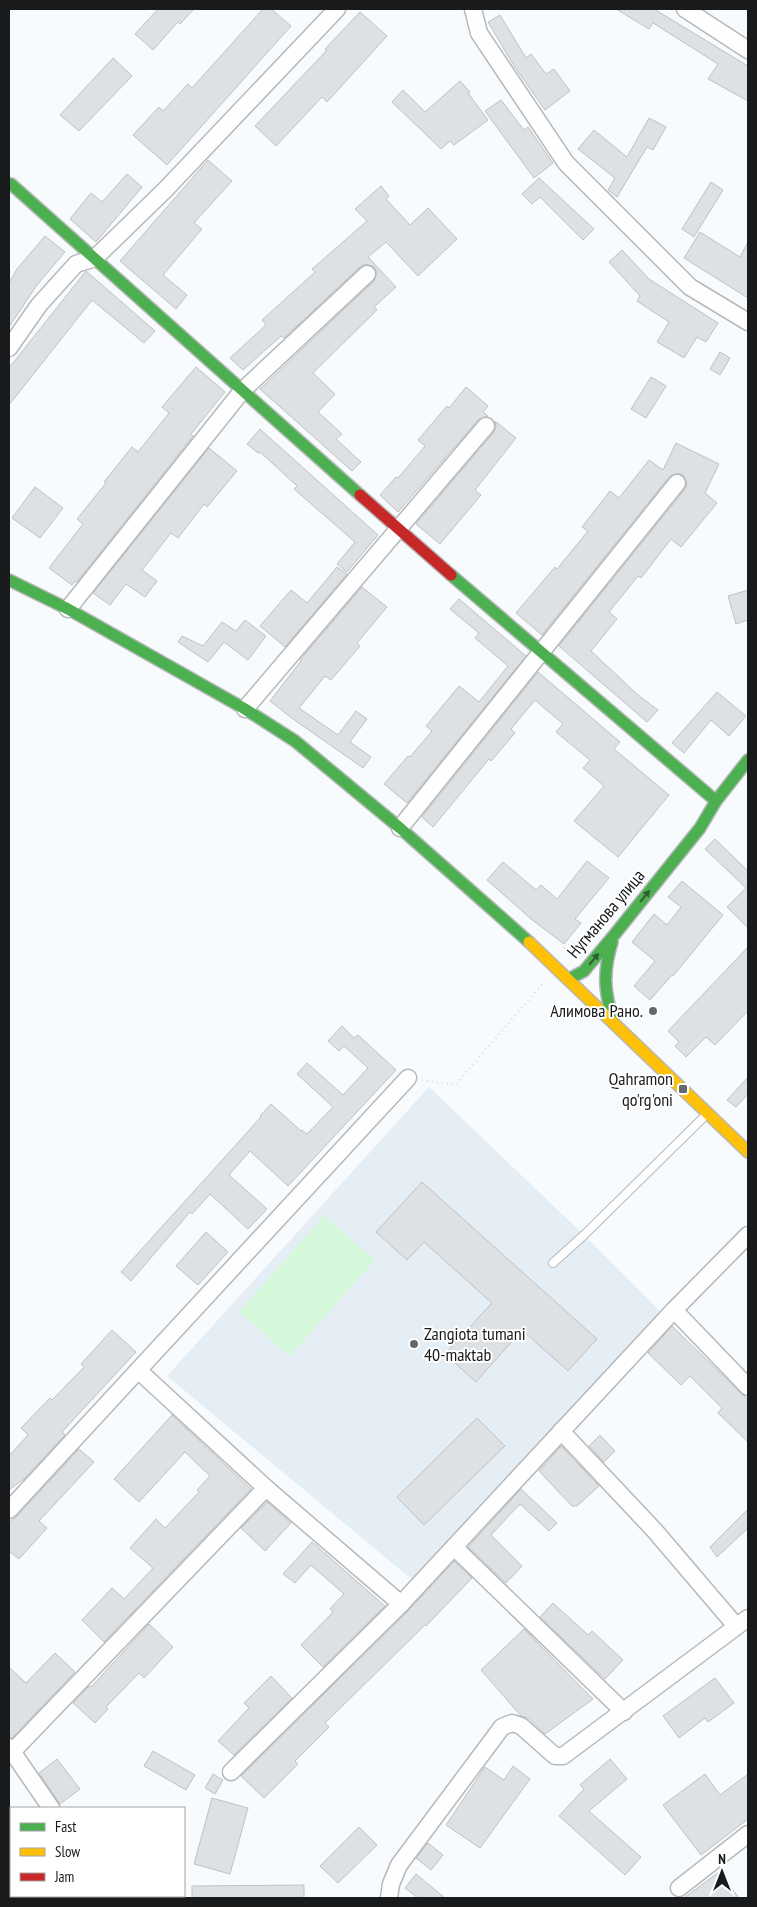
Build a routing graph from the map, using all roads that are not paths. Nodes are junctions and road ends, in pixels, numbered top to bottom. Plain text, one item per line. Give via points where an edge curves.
1 (337, 9) edge
2 (473, 9) edge
3 (685, 9) edge
4 (748, 50) edge
5 (11, 184) dead end
6 (95, 258) junction
7 (367, 274) dead end
8 (748, 322) edge
9 (9, 348) edge
10 (242, 391) junction
11 (486, 426) dead end
12 (677, 483) dead end
13 (399, 530) junction
14 (9, 580) edge
15 (68, 609) junction
16 (542, 652) junction
17 (244, 709) junction
18 (748, 760) edge
19 (716, 801) junction
20 (690, 821) dead end
21 (400, 828) junction
22 (615, 934) junction
23 (575, 964) dead end
24 (569, 979) junction
25 (614, 1021) junction
26 (408, 1078) road end
27 (708, 1113) junction
28 (748, 1152) edge
29 (748, 1235) edge
30 (553, 1263) dead end
31 (674, 1310) junction
32 (139, 1370) junction
33 (748, 1388) edge
34 (561, 1432) junction
35 (266, 1488) junction
36 (9, 1510) edge
37 (454, 1547) junction
38 (401, 1604) junction
39 (742, 1622) edge
40 (624, 1712) junction
41 (11, 1749) edge
42 (231, 1772) dead end
43 (51, 1807) edge
44 (748, 1834) edge
45 (680, 1888) dead end
46 (389, 1898) edge

1 - 6 street via 165,190
2 - 8 street via 479,33 566,163 690,287
3 - 4 street
5 - 6 main road
6 - 9 street via 76,264 39,305
6 - 10 main road
7 - 10 street
10 - 13 main road
10 - 15 street
11 - 13 street
12 - 16 street
13 - 16 main road
13 - 17 street
14 - 15 main road
15 - 17 main road
16 - 19 main road
16 - 21 street
17 - 21 main road via 295,741
18 - 19 main road, Нугманова улица
19 - 20 main road, Нугманова улица
22 -> 19 main road, Нугманова улица via 700,828
21 - 24 main road
24 -> 22 main road, Нугманова улица via 584,970
22 - 25 main road via 604,979
23 - 24 main road, Нугманова улица
24 - 25 main road
25 - 27 main road
26 - 32 street
27 - 28 main road
27 - 30 lane
29 - 31 street
31 - 33 street
31 - 34 street
32 - 35 street
32 - 36 street
34 - 37 street
34 - 39 street
35 - 38 street
35 - 41 street
37 - 38 street
37 - 40 street
38 - 42 street
39 - 40 street
40 - 46 street via 563,1756 556,1756 521,1726 512,1723 502,1727 399,1865
41 - 43 street
44 - 45 street

